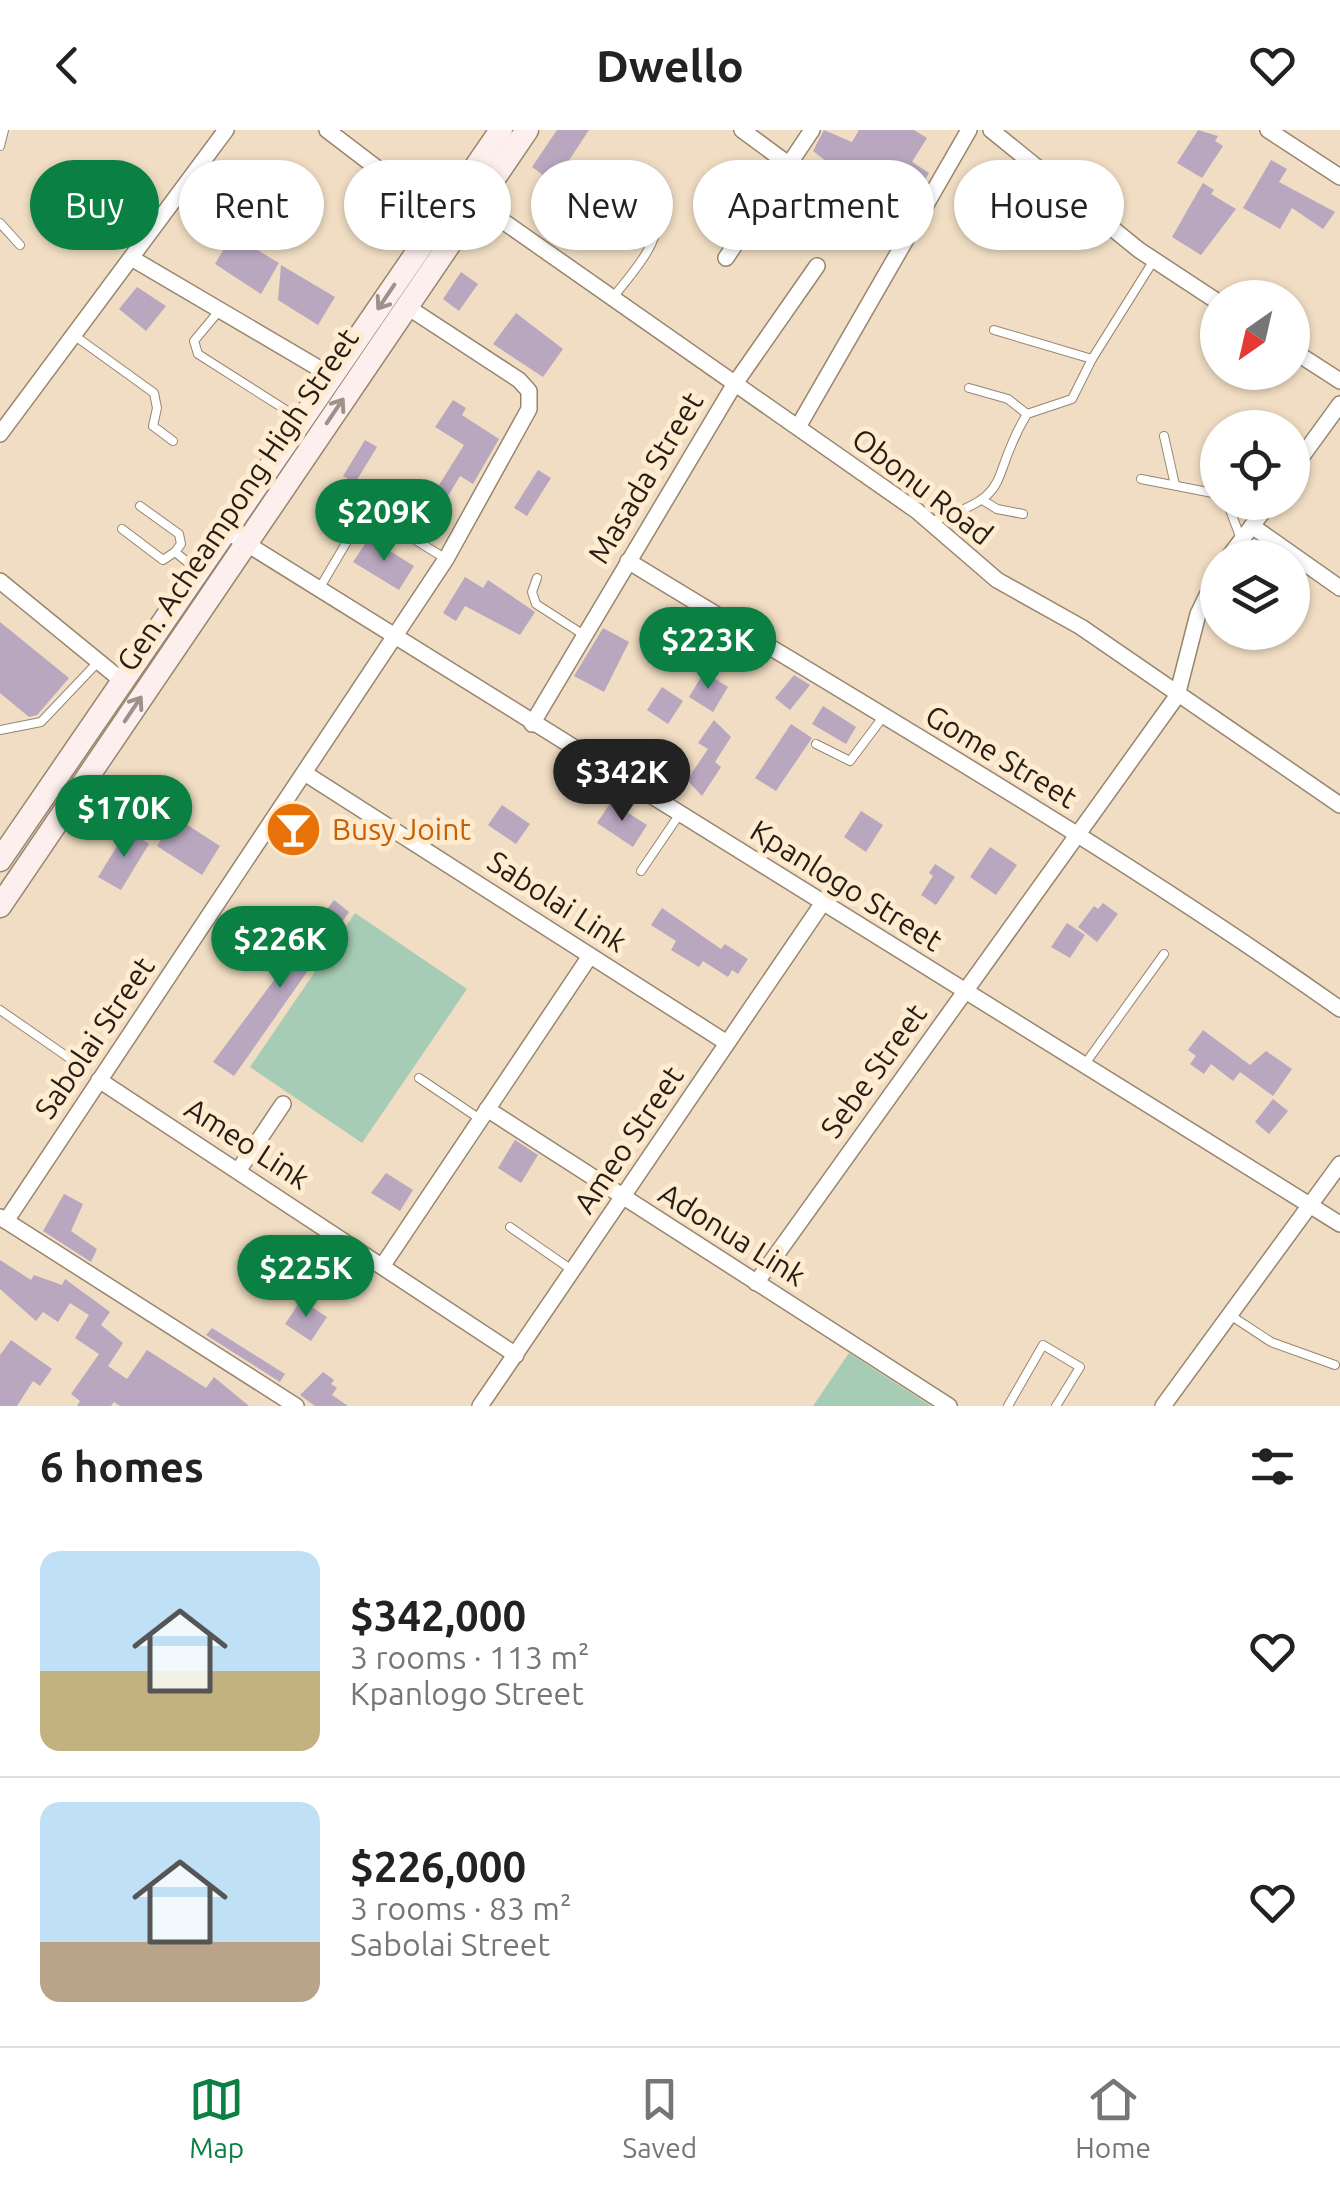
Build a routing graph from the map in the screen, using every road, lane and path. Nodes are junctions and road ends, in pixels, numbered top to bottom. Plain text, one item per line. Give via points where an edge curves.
1 (4, 130) edge
2 (226, 130) edge
3 (327, 130) edge
4 (500, 130) edge
5 (527, 130) edge
6 (742, 130) edge
7 (812, 130) edge
8 (969, 130) edge
9 (991, 130) edge
10 (1268, 130) edge
11 (1292, 137) edge
12 (0, 146) edge
13 (366, 160) edge
14 (480, 160) edge
15 (506, 160) edge
16 (783, 160) edge
17 (792, 160) edge
18 (1340, 177) edge
19 (934, 189) edge
20 (0, 223) edge
21 (511, 227) edge
22 (20, 244) dead end
23 (418, 250) edge
24 (445, 250) edge
25 (649, 250) edge
26 (731, 250) edge
27 (898, 250) edge
28 (726, 258) dead end
29 (133, 259) junction
30 (1154, 260) junction
31 (817, 266) dead end
32 (1200, 290) edge
33 (612, 299) junction
34 (406, 306) junction
35 (220, 310) junction
36 (994, 330) dead end
37 (75, 336) junction
38 (1092, 359) junction
39 (1310, 362) edge
40 (332, 376) junction
41 (1340, 381) edge
42 (734, 386) junction
43 (969, 388) dead end
44 (1340, 404) edge
45 (1027, 414) junction
46 (301, 420) junction
47 (798, 427) junction
48 (0, 434) edge
49 (1164, 436) dead end
50 (172, 442) dead end
51 (1310, 445) edge
52 (1141, 479) dead end
53 (1175, 485) junction
54 (1200, 490) edge
55 (984, 501) junction
56 (140, 506) dead end
57 (1023, 514) dead end
58 (1233, 520) edge
59 (1256, 520) edge
60 (385, 521) dead end
61 (929, 522) junction
62 (1252, 526) junction
63 (122, 529) dead end
64 (223, 530) junction
65 (352, 533) dead end
66 (1241, 540) joint
67 (243, 544) junction
68 (175, 552) junction
69 (446, 559) junction
70 (628, 562) junction
71 (196, 569) junction
72 (537, 578) dead end
73 (0, 581) edge
74 (1340, 588) edge
75 (319, 590) junction
76 (1200, 610) edge
77 (584, 635) junction
78 (396, 636) junction
79 (98, 661) junction
80 (120, 679) junction
81 (1177, 696) junction
82 (882, 717) junction
83 (532, 724) junction
84 (0, 730) edge
85 (816, 744) dead end
86 (306, 774) junction
87 (1340, 804) edge
88 (679, 815) junction
89 (1078, 836) junction
90 (0, 860) edge
91 (641, 871) dead end
92 (822, 904) junction
93 (0, 906) edge
94 (1164, 954) dead end
95 (590, 956) junction
96 (964, 992) junction
97 (1340, 1009) edge
98 (0, 1010) edge
99 (727, 1043) junction
100 (72, 1060) dead end
101 (1084, 1066) junction
102 (419, 1078) dead end
103 (99, 1080) junction
104 (283, 1104) dead end
105 (484, 1114) junction
106 (1340, 1164) edge
107 (238, 1171) junction
108 (623, 1199) junction
109 (1311, 1204) junction
110 (3, 1219) edge
111 (1340, 1224) edge
112 (510, 1226) dead end
113 (382, 1265) junction
114 (574, 1271) junction
115 (756, 1283) junction
116 (1230, 1315) junction
117 (516, 1355) junction
118 (1335, 1365) dead end
119 (288, 1404) edge
120 (480, 1406) edge
121 (949, 1406) edge
122 (1008, 1406) edge
123 (1056, 1406) edge
124 (1164, 1406) edge

1 - 12 lane
2 - 29 street
3 - 13 street
4 - 14 main road, Gen. Acheampong High Street
5 - 15 main road, Gen. Acheampong High Street
6 - 16 street
7 - 17 street
8 - 19 street
9 - 30 street
10 - 11 street
11 - 18 street
20 - 22 lane
21 - 33 street, Obonu Road
23 -> 40 main road, Gen. Acheampong High Street
24 - 34 main road, Gen. Acheampong High Street
25 - 33 lane
26 - 28 street
27 - 47 street
29 - 35 street
29 - 37 street
30 - 32 street
30 - 38 lane
31 - 42 street, Masada Street
33 - 42 street, Obonu Road
67 -> 34 main road, Gen. Acheampong High Street
34 - 69 street, Sabolai Street via 520,380 532,400
35 - 40 street
35 - 46 lane via 194,341 198,354
36 - 38 lane
37 - 48 street
37 - 50 lane via 154,393 153,426
38 - 45 lane via 1072,399
39 - 41 street
40 - 46 main road, Gen. Acheampong High Street
42 - 47 street, Obonu Road
42 - 70 street, Masada Street
43 - 45 lane via 1008,399
44 - 51 street
45 - 55 lane
46 - 64 main road, Gen. Acheampong High Street
47 - 61 street, Obonu Road
49 - 53 lane
52 - 53 lane
53 - 54 lane
55 - 57 lane
55 - 61 lane
56 - 68 lane via 179,534
58 - 66 lane
59 - 62 street
60 - 69 lane
61 - 81 street, Obonu Road via 997,580 1080,627
62 - 66 street
62 - 74 street
63 - 68 lane via 163,560
64 - 67 street, Kpanlogo Street
64 - 71 main road, Gen. Acheampong High Street
65 - 75 lane
67 - 75 street, Kpanlogo Street
93 -> 67 main road, Gen. Acheampong High Street
68 - 71 lane
69 - 78 street, Sabolai Street
70 - 77 street, Masada Street
70 - 82 street, Gome Street
71 - 80 main road, Gen. Acheampong High Street
72 - 77 lane via 536,604
73 - 79 street
75 - 78 street, Kpanlogo Street
76 - 81 street
77 - 83 street, Masada Street
78 - 83 street, Kpanlogo Street
78 - 86 street, Sabolai Street
79 - 80 street
79 - 84 lane via 40,722
80 - 90 main road, Gen. Acheampong High Street
81 - 87 street, Obonu Road
81 - 89 street, Sebe Street
82 - 85 lane via 850,761
82 - 89 street, Gome Street
83 - 88 street, Kpanlogo Street
86 - 95 street, Sabolai Link
86 - 103 street, Sabolai Street
88 - 91 lane
88 - 92 street, Kpanlogo Street
89 - 96 street, Sebe Street
89 - 97 street, Gome Street
92 - 96 street, Kpanlogo Street
92 - 99 street, Ameo Street
94 - 101 lane
95 - 99 street, Sabolai Link
95 - 105 street
96 - 101 street, Kpanlogo Street
96 - 115 street, Sebe Street
98 - 100 lane
99 - 108 street, Ameo Street
101 - 109 street, Kpanlogo Street
102 - 105 lane
103 - 107 street, Ameo Link
103 - 110 street, Sabolai Street
104 - 107 street
105 - 108 street, Adonua Link
105 - 113 street
106 - 109 street
107 - 113 street, Ameo Link
108 - 114 street, Ameo Street
108 - 115 street, Adonua Link
109 - 111 street, Kpanlogo Street
109 - 116 street
110 - 119 street
112 - 114 lane
113 - 117 street, Ameo Link
114 - 117 street, Ameo Street
115 - 121 street, Adonua Link
116 - 118 lane via 1270,1342
116 - 124 street
117 - 120 street, Ameo Street
122 - 123 lane via 1044,1345 1080,1367

